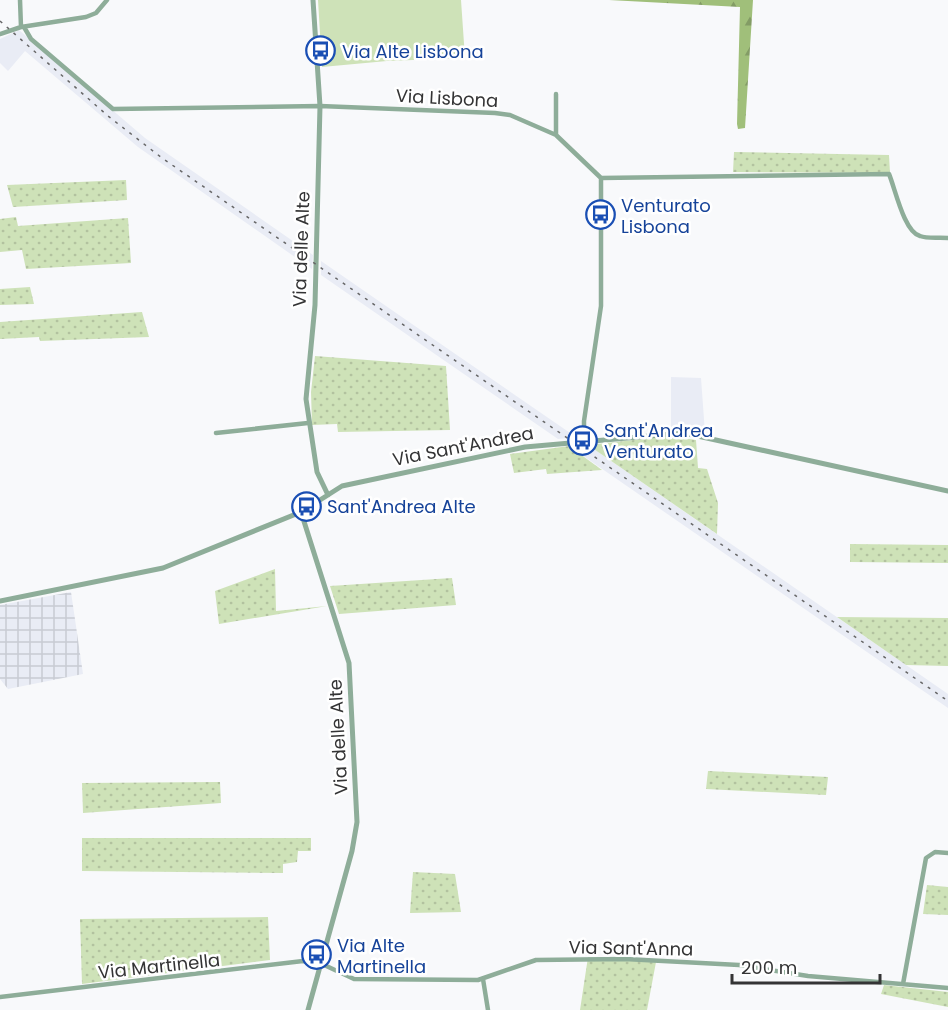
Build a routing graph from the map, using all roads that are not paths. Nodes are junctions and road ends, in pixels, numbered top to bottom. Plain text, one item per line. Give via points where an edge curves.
1 (20, 0) edge
2 (107, 0) edge
3 (313, 0) edge
4 (22, 27) junction
5 (0, 34) edge
6 (556, 94) dead end
7 (320, 106) junction
8 (556, 135) junction
9 (601, 178) junction
10 (948, 238) edge
11 (308, 423) junction
12 (216, 433) dead end
13 (584, 443) junction
14 (948, 491) edge
15 (328, 495) junction
16 (301, 512) junction
17 (0, 601) edge
18 (948, 853) edge
19 (320, 963) junction
20 (483, 979) junction
21 (903, 984) junction
22 (948, 988) edge
23 (0, 997) edge
24 (308, 1010) edge
25 (488, 1010) edge

1 - 4 street
2 - 4 street via 96,13 86,17
3 - 7 street, Via delle Alte
4 - 5 street
4 - 7 street, Via Lisbona via 113,109
6 - 8 street
7 - 8 street, Via Lisbona via 495,113 510,115
7 - 11 street, Via delle Alte via 317,265 306,399
8 - 9 street, Via Lisbona
9 - 10 street via 889,174 900,208 914,232 918,236
9 - 13 street via 600,306
11 - 12 street
11 - 15 street, Via delle Alte via 317,472
13 - 14 street, Via Sant'Andrea via 684,434
13 - 15 street, Via Sant'Andrea via 525,447 342,486
15 - 16 street, Via Sant'Andrea
16 - 17 street, Via Sant'Andrea via 163,568
16 - 19 street, Via delle Alte via 349,663 357,822
18 - 21 street via 935,852 926,858
19 - 20 street, Via Sant'Anna via 354,979
19 - 23 street, Via Martinella via 303,961
19 - 24 street, Via delle Alte
20 - 21 street, Via Sant'Anna via 537,960 625,959 739,965
20 - 25 street
21 - 22 street, Via Sant'Anna

